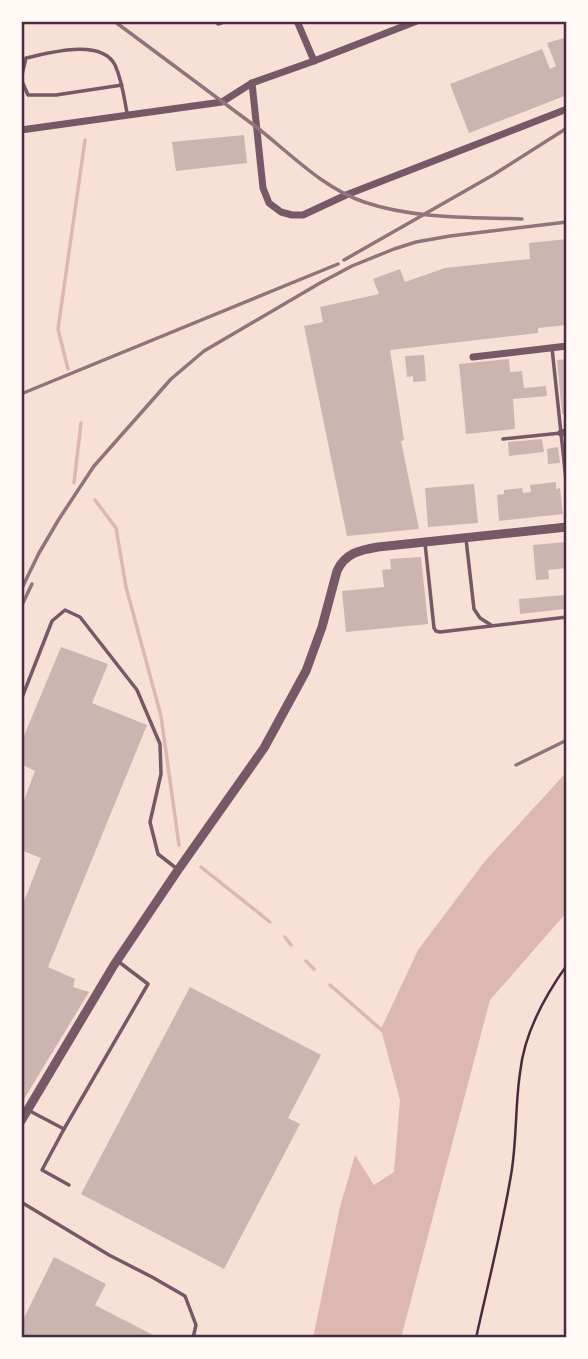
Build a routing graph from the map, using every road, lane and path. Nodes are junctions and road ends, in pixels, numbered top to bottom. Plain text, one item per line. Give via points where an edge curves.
1 (217, 21) edge
2 (227, 21) edge
3 (297, 21) edge
4 (417, 21) edge
5 (314, 61) junction
6 (252, 83) junction
7 (122, 85) junction
8 (567, 109) edge
9 (127, 116) junction
10 (21, 130) edge
11 (567, 346) edge
12 (552, 348) junction
13 (473, 357) dead end
14 (564, 432) edge
15 (503, 439) dead end
16 (567, 490) edge
17 (567, 527) edge
18 (466, 537) junction
19 (425, 542) junction
20 (567, 617) edge
21 (492, 626) junction
22 (21, 700) edge
23 (178, 870) junction
24 (117, 961) junction
25 (567, 965) edge
26 (28, 1110) junction
27 (21, 1121) edge
28 (64, 1129) junction
29 (69, 1185) dead end
30 (21, 1202) edge
31 (193, 1338) edge
32 (476, 1338) edge

1 - 2 lane
3 - 5 street
4 - 5 street
5 - 6 street
6 - 8 street via 263,188 270,203 292,215 303,215
6 - 9 street via 222,102
7 - 7 lane via 113,62 87,50 65,49 26,58 22,79 28,95
7 - 9 lane
9 - 10 street
11 - 12 street
12 - 13 street
12 - 14 lane
14 - 15 lane
14 - 16 lane
17 - 18 street
18 - 19 street
18 - 21 lane via 475,613
19 - 21 lane via 436,631
19 - 23 street via 360,550 341,563 306,671 287,707 264,748
20 - 21 lane
22 - 23 lane via 52,621 65,610 80,617 137,690 160,744 161,774 150,822 158,855
23 - 24 street
24 - 26 street
24 - 28 lane via 148,984
25 - 32 path via 532,1025 520,1069 512,1172
26 - 27 street
26 - 28 lane
28 - 29 lane via 42,1170
30 - 31 lane via 185,1296 196,1325

